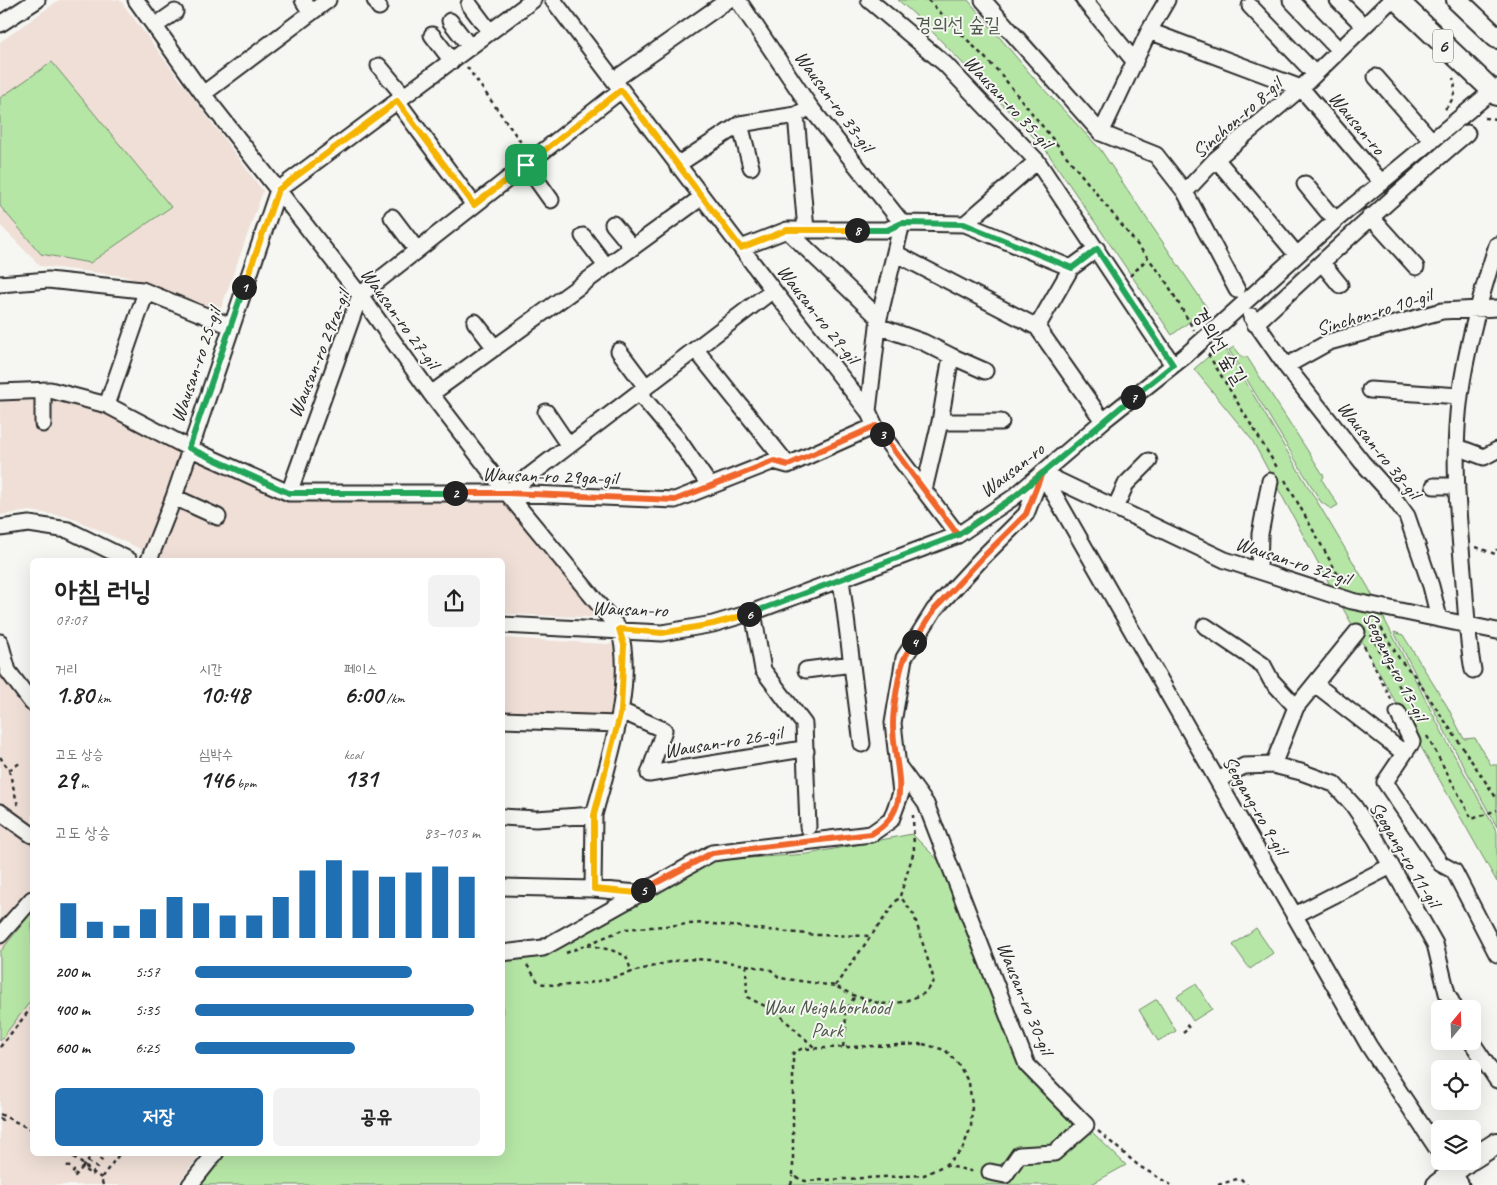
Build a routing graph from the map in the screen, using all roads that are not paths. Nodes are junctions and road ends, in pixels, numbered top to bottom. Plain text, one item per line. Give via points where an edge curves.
1 (37, 0) edge
2 (136, 0) edge
3 (328, 0) edge
4 (533, 0) edge
5 (553, 0) edge
6 (738, 0) edge
7 (869, 0) edge
8 (983, 0) edge
9 (1084, 0) edge
10 (1167, 0) edge
11 (1291, 0) edge
12 (1338, 0) edge
13 (1391, 0) edge
14 (1396, 0) edge
15 (1457, 0) edge
16 (717, 3) edge
17 (469, 4) dead end
18 (307, 6) edge
19 (1250, 6) dead end
20 (175, 12) dead end
21 (450, 21) dead end
22 (0, 24) edge
23 (155, 26) junction
24 (1364, 26) junction
25 (1150, 31) junction
26 (490, 32) junction
27 (432, 35) dead end
28 (1497, 38) edge
29 (1340, 50) junction
30 (460, 54) junction
31 (1135, 62) junction
32 (379, 66) dead end
33 (1314, 73) junction
34 (1376, 77) dead end
35 (618, 85) junction
36 (1301, 88) junction
37 (1495, 90) edge
38 (203, 94) junction
39 (401, 98) junction
40 (810, 107) junction
41 (796, 115) junction
42 (740, 124) junction
43 (1102, 132) junction
44 (1467, 133) road end
45 (1432, 141) junction
46 (1216, 159) junction
47 (1037, 161) junction
48 (529, 162) junction
49 (677, 164) junction
50 (751, 167) dead end
51 (1306, 184) dead end
52 (1382, 184) junction
53 (278, 190) junction
54 (1185, 192) junction
55 (702, 196) junction
56 (551, 200) dead end
57 (474, 205) junction
58 (1370, 216) junction
59 (392, 217) dead end
60 (1337, 219) junction
61 (902, 223) junction
62 (614, 224) dead end
63 (964, 224) junction
64 (787, 230) junction
65 (806, 230) junction
66 (582, 236) dead end
67 (1497, 245) edge
68 (632, 247) junction
69 (741, 248) junction
70 (1097, 249) junction
71 (417, 250) junction
72 (895, 253) junction
73 (1297, 254) junction
74 (1322, 263) junction
75 (606, 266) junction
76 (1285, 267) junction
77 (1416, 267) dead end
78 (1072, 268) junction
79 (1299, 283) junction
80 (0, 284) edge
81 (1340, 285) dead end
82 (772, 290) junction
83 (1237, 290) dead end
84 (146, 292) junction
85 (360, 295) junction
86 (1477, 308) junction
87 (1497, 308) edge
88 (475, 322) dead end
89 (878, 322) junction
90 (231, 326) junction
91 (1037, 327) junction
92 (495, 348) junction
93 (696, 350) junction
94 (619, 351) dead end
95 (951, 356) junction
96 (1173, 365) junction
97 (1286, 366) junction
98 (985, 371) dead end
99 (644, 388) junction
100 (43, 390) junction
101 (1370, 390) dead end
102 (0, 392) edge
103 (431, 394) junction
104 (1460, 396) junction
105 (106, 405) junction
106 (868, 411) junction
107 (546, 412) dead end
108 (1103, 421) junction
109 (940, 422) junction
110 (1001, 422) dead end
111 (43, 424) dead end
112 (876, 426) junction
113 (569, 446) junction
114 (1457, 447) junction
115 (189, 448) junction
116 (1491, 454) edge
117 (1149, 461) dead end
118 (788, 465) junction
119 (1042, 473) junction
120 (1270, 481) dead end
121 (710, 486) junction
122 (1434, 486) dead end
123 (1457, 486) junction
124 (924, 490) junction
125 (289, 493) junction
126 (507, 493) junction
127 (174, 497) junction
128 (1115, 508) junction
129 (218, 517) dead end
130 (0, 528) edge
131 (958, 535) junction
132 (102, 554) edge
133 (120, 558) edge
134 (150, 558) edge
135 (1259, 570) junction
136 (841, 579) junction
137 (753, 612) junction
138 (1439, 618) junction
139 (505, 625) edge
140 (1205, 626) dead end
141 (1468, 626) junction
142 (619, 629) junction
143 (1362, 630) road end
144 (1497, 631) edge
145 (0, 642) edge
146 (852, 664) junction
147 (806, 670) dead end
148 (1473, 670) dead end
149 (1315, 684) junction
150 (30, 700) edge
151 (1296, 707) junction
152 (1404, 709) road end
153 (619, 718) junction
154 (505, 720) edge
155 (862, 744) dead end
156 (806, 751) junction
157 (1404, 753) junction
158 (1273, 764) junction
159 (898, 766) junction
160 (1218, 780) junction
161 (0, 812) edge
162 (594, 815) junction
163 (505, 817) edge
164 (808, 827) dead end
165 (29, 832) edge
166 (1391, 866) junction
167 (505, 887) edge
168 (594, 889) junction
169 (638, 893) junction
170 (30, 901) edge
171 (1295, 915) junction
172 (0, 936) edge
173 (505, 952) edge
174 (1497, 954) edge
175 (1450, 1000) edge
176 (1477, 1050) edge
177 (1497, 1080) edge
178 (1431, 1139) edge
179 (1497, 1143) edge
180 (1481, 1153) edge
181 (213, 1156) edge
182 (1457, 1170) edge
183 (990, 1172) dead end
184 (190, 1185) edge
185 (1438, 1185) edge

1 - 22 street
2 - 23 street, Wausan-ro 27-gil
3 - 18 street
4 - 26 street
5 - 35 street, Wausan-ro 29-gil
6 - 40 street, Wausan-ro 33-gil
7 - 47 street, Wausan-ro 35-gil via 945,64
8 - 43 street
9 - 31 street
10 - 25 street
11 - 29 street
12 - 24 street
13 - 24 street, Sinchon-ro 8-gil
14 - 37 main road, 6
15 - 28 main road, 6
16 - 35 street
17 - 26 street
18 - 38 street
19 - 33 street
20 - 23 street
21 - 30 street
23 - 38 street, Wausan-ro 27-gil
24 - 29 street, Sinchon-ro 8-gil
25 - 31 street
25 - 36 street
26 - 30 street
27 - 30 street
29 - 33 street, Sinchon-ro 8-gil
30 - 39 street
31 - 43 street
32 - 39 street
33 - 36 street, Sinchon-ro 8-gil
34 - 45 street
35 - 48 street, Wausan-ro 29ra-gil
35 - 49 street, Wausan-ro 29-gil
36 - 46 street, Sinchon-ro 8-gil
36 - 52 street, Wausan-ro
37 - 45 street, Wausan-ro
38 - 53 street, Wausan-ro 27-gil
39 - 53 street
39 - 57 street
40 - 41 street
40 - 61 street, Wausan-ro 33-gil
41 - 42 street
41 - 65 street
42 - 49 street
42 - 50 street
43 - 54 street via 1156,155
44 - 58 street
45 - 52 street, Wausan-ro
46 - 54 street, Sinchon-ro 8-gil
46 - 73 street
47 - 63 street
47 - 70 street, Wausan-ro 35-gil
48 - 56 street
48 - 57 street, Wausan-ro 29ra-gil
49 - 55 street, Wausan-ro 29-gil
51 - 60 street
52 - 60 street, Wausan-ro
53 - 85 street, Wausan-ro 27-gil
53 - 90 street, Wausan-ro 25-gil
54 - 83 street
55 - 68 street
55 - 69 street, Wausan-ro 29-gil
57 - 71 street, Wausan-ro 29ra-gil
58 - 74 street
58 - 77 street
59 - 71 street
60 - 73 street, Wausan-ro
61 - 63 street
61 - 65 street via 887,230
61 - 72 street
62 - 68 street
63 - 78 street
64 - 65 street
64 - 69 street
64 - 89 street, Wausan-ro 29-gil
66 - 75 street
67 - 86 street
68 - 75 street
69 - 82 street, Wausan-ro 29-gil
70 - 78 street
70 - 96 street, Wausan-ro 35-gil
71 - 85 street, Wausan-ro 29ra-gil
72 - 89 street
72 - 91 street
73 - 76 street, Wausan-ro
74 - 79 street
74 - 81 street
75 - 92 street
76 - 79 street
76 - 96 street, Wausan-ro, bridge
78 - 91 street
79 - 97 street, Wausan-ro 38-gil via 1253,320
80 - 84 street via 58,281
82 - 93 street
82 - 106 street, Wausan-ro 29-gil
84 - 90 street
84 - 105 street
85 - 103 street, Wausan-ro 27-gil
85 - 125 street, Wausan-ro 29ra-gil
86 - 87 street, Sinchon-ro 10-gil
86 - 97 street, Sinchon-ro 10-gil via 1442,311 1329,342
86 - 104 street
88 - 92 street
89 - 95 street, Wausan-ro 29-gil
89 - 106 street
90 - 115 street, Wausan-ro 25-gil
91 - 108 street
92 - 103 street
93 - 99 street
93 - 118 street
94 - 99 street
95 - 98 street, Wausan-ro 29-gil
95 - 109 street
96 - 108 street, Wausan-ro
97 - 138 street, Wausan-ro 38-gil via 1407,516
99 - 113 street
99 - 121 street via 644,399 677,438
100 - 102 street, Wausan-ro 29ga-gil
100 - 105 street, Wausan-ro 29ga-gil
100 - 111 street
101 - 104 street
103 - 126 street, Wausan-ro 27-gil
104 - 114 street
105 - 115 street, Wausan-ro 29ga-gil
106 - 112 street, Wausan-ro 29-gil
107 - 113 street
108 - 119 street, Wausan-ro
109 - 110 street
109 - 124 street
112 - 118 street, Wausan-ro 29ga-gil
112 - 124 street, Wausan-ro 29-gil
113 - 126 street
114 - 116 street
114 - 123 street
115 - 125 street, Wausan-ro 29ga-gil
115 - 127 street, Wausan-ro 25-gil
117 - 128 street via 1126,484
118 - 121 street, Wausan-ro 29ga-gil via 774,461
119 - 128 street, Wausan-ro 32-gil
119 - 131 street, Wausan-ro via 1014,497
119 - 159 street, Wausan-ro 30-gil via 1026,514 934,610 904,658 893,723
119 - 160 street, Seogang-ro 9-gil
120 - 135 street via 1260,534
121 - 126 street, Wausan-ro 29ga-gil via 675,500
122 - 123 street
123 - 141 street
124 - 131 street, Wausan-ro 29-gil
125 - 126 street, Wausan-ro 29ga-gil
126 - 142 street, Wausan-ro 27-gil
127 - 129 street
127 - 134 street, Wausan-ro 25-gil
128 - 135 street, Wausan-ro 32-gil via 1225,560
130 - 132 street via 29,524 68,530
131 - 136 street, Wausan-ro
132 - 133 street
135 - 138 street, Wausan-ro 32-gil via 1352,601
136 - 137 street, Wausan-ro
136 - 146 street
137 - 142 street, Wausan-ro via 713,624 662,633
137 - 156 street via 763,670 804,724
138 - 141 street, Wausan-ro 32-gil
139 - 142 street, Wausan-ro
140 - 151 street via 1263,665 1271,680
141 - 144 street, Wausan-ro 32-gil
141 - 148 street
142 - 153 street via 624,645
143 - 149 street
145 - 150 street via 8,671
146 - 147 street
146 - 155 street
149 - 151 street
149 - 157 street, Seogang-ro 13-gil
151 - 158 street
152 - 157 street, Seogang-ro 13-gil via 1412,742
153 - 154 street, Wausan-ro 26-gil
153 - 156 street, Wausan-ro 26-gil via 664,730 649,774
153 - 162 street
156 - 164 street
157 - 174 street, Seogang-ro 13-gil via 1385,782 1441,864 1454,871
158 - 160 street, Seogang-ro 11-gil via 1244,766
158 - 166 street, Seogang-ro 11-gil via 1334,784 1353,805
159 - 169 street, Wausan-ro 30-gil via 901,792 891,820 871,834 712,853
159 - 183 street, Wausan-ro 30-gil via 926,804 1028,1065 1086,1125 1054,1153 1019,1155 1005,1175
160 - 171 street, Seogang-ro 9-gil
161 - 165 street
162 - 163 street via 536,819
162 - 168 street
166 - 171 street
166 - 175 street, Seogang-ro 11-gil via 1435,944
167 - 168 street
168 - 169 street
169 - 173 street, Wausan-ro 30-gil via 543,948
170 - 172 street
171 - 178 street, Seogang-ro 9-gil via 1370,1046
176 - 177 street
179 - 180 main road
181 - 184 street
182 - 185 main road

